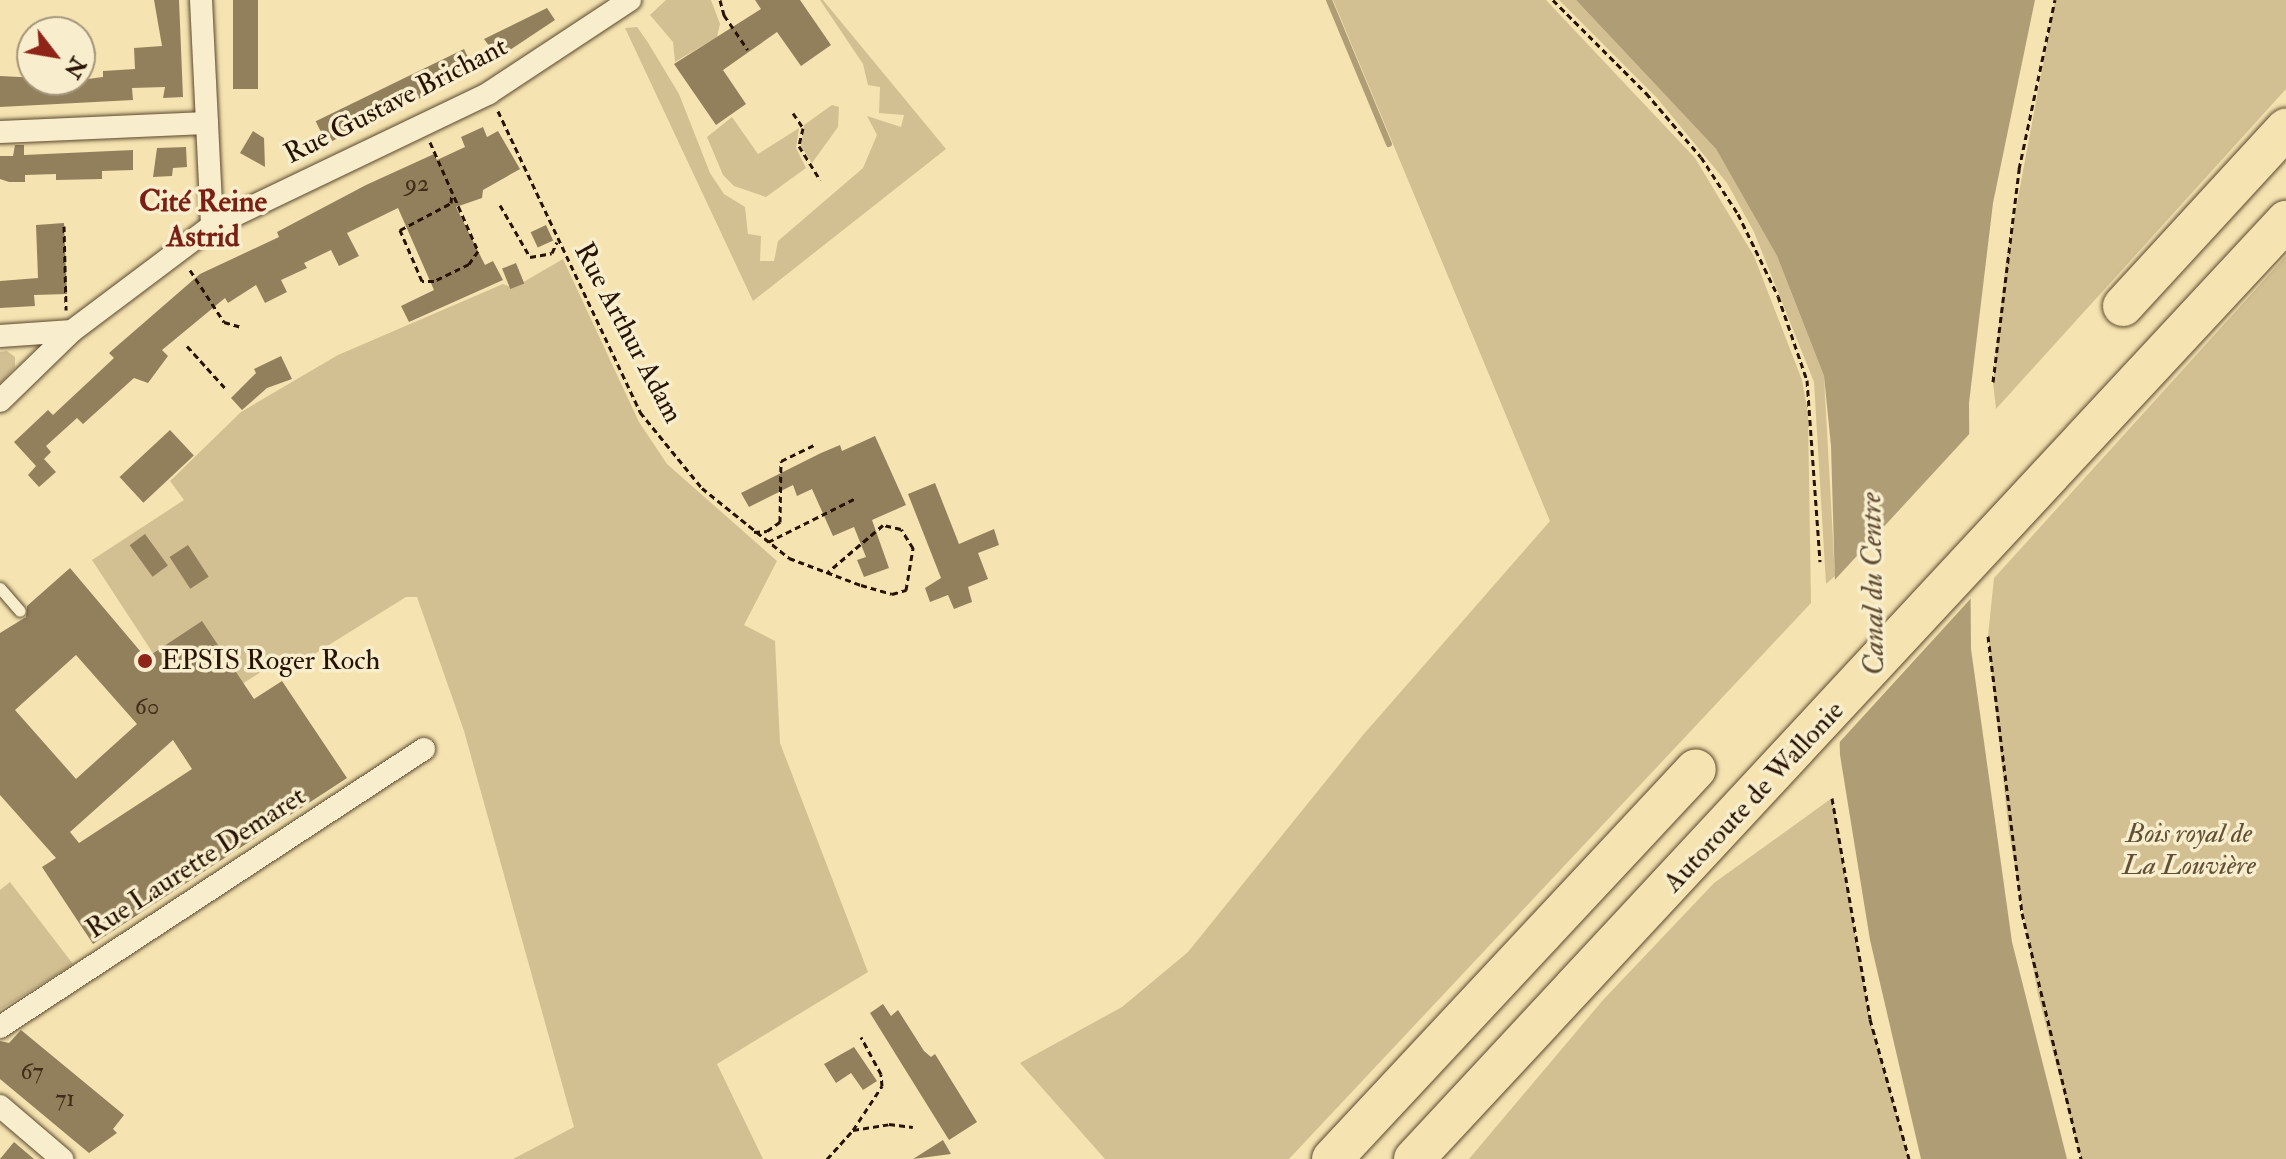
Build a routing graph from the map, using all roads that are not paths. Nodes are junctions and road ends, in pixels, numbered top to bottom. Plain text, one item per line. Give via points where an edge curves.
1 (201, 0) edge
2 (630, 0) edge
3 (207, 123) junction
4 (2286, 129) edge
5 (0, 132) edge
6 (2286, 221) edge
7 (212, 226) junction
8 (2123, 306) dead end
9 (70, 331) junction
10 (0, 336) edge
11 (0, 401) edge
12 (0, 588) edge
13 (20, 611) dead end
14 (424, 749) dead end
15 (1696, 769) dead end
16 (0, 1027) edge
17 (0, 1106) edge
18 (62, 1159) edge
19 (1332, 1159) edge
20 (1414, 1159) edge

1 - 3 street
2 - 7 street, Rue Gustave Brichant via 489,93
3 - 5 street
3 - 7 street
4 - 8 highway
6 - 20 highway, Autoroute de Wallonie
7 - 9 street, Rue Gustave Brichant
9 - 10 street
9 - 11 street, Rue Gustave Brichant
12 - 13 lane
14 - 16 street, Rue Laurette Demaret
15 - 19 highway
17 - 18 street

